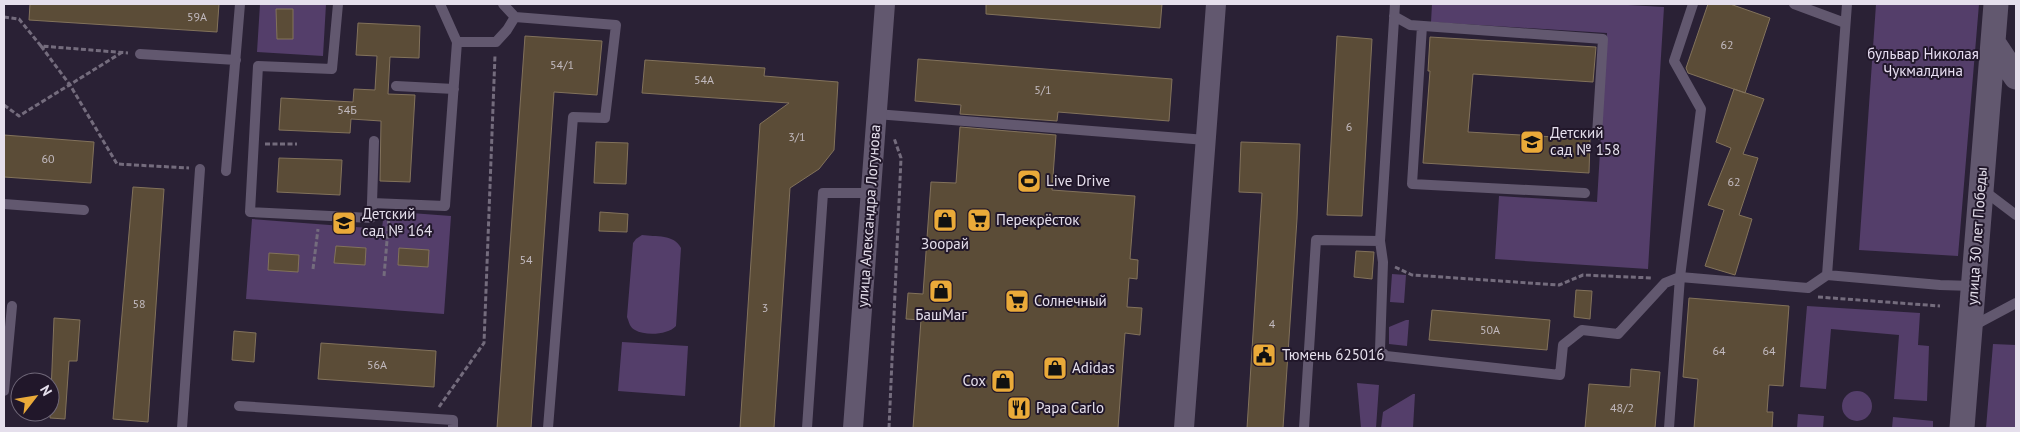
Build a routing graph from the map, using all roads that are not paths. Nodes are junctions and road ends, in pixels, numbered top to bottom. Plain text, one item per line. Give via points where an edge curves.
1 (240, 4) edge
2 (338, 4) edge
3 (440, 4) edge
4 (503, 4) edge
5 (885, 4) edge
6 (1216, 4) edge
7 (1395, 4) edge
8 (1693, 4) edge
9 (1794, 4) edge
10 (1847, 4) edge
11 (1996, 4) edge
12 (515, 16) junction
13 (1394, 16) junction
14 (1845, 23) junction
15 (1422, 26) junction
16 (457, 42) junction
17 (1994, 44) junction
18 (140, 54) road end
19 (236, 60) junction
20 (2016, 77) edge
21 (396, 86) dead end
22 (454, 89) junction
23 (881, 115) junction
24 (1597, 135) dead end
25 (1206, 140) junction
26 (374, 141) dead end
27 (200, 169) road end
28 (226, 171) dead end
29 (1981, 188) junction
30 (871, 193) junction
31 (1585, 193) dead end
32 (372, 203) junction
33 (4, 204) edge
34 (84, 210) dead end
35 (2016, 215) edge
36 (1380, 241) junction
37 (1827, 275) junction
38 (1680, 278) junction
39 (1973, 286) junction
40 (2016, 303) edge
41 (12, 306) dead end
42 (1970, 327) junction
43 (4, 391) edge
44 (239, 406) dead end
45 (182, 428) edge
46 (453, 428) edge
47 (548, 428) edge
48 (807, 428) edge
49 (853, 428) edge
50 (1184, 428) edge
51 (1304, 428) edge
52 (1669, 428) edge
53 (1962, 428) edge

1 - 19 lane
2 - 32 lane via 332,69 258,66 250,212 371,218
3 - 16 lane
4 - 12 lane
5 - 23 street, улица Александра Логунова
6 - 25 street
7 - 13 lane
8 - 38 lane via 1674,60 1701,109
9 - 14 lane
10 - 14 lane
11 - 17 street, улица 30 лет Победы
12 - 16 lane via 496,42
12 - 47 lane via 616,26 605,118 573,117
13 - 15 lane via 1410,25
13 - 36 lane
14 - 37 lane
15 - 24 lane via 1603,39
15 - 31 lane via 1412,184
16 - 22 lane
17 - 20 street
17 - 29 street, улица 30 лет Победы
18 - 19 lane
19 - 28 lane
21 - 22 lane
22 - 32 lane via 446,206
23 - 25 lane
23 - 30 street, улица Александра Логунова
25 - 50 street
26 - 32 lane
27 - 45 lane
29 - 35 lane
29 - 39 street, улица 30 лет Победы
30 - 48 lane via 823,193
30 - 49 street, улица Александра Логунова
33 - 34 lane
36 - 38 lane via 1383,262 1380,350 1386,356 1560,375 1563,345 1582,330 1618,334 1665,283
36 - 51 lane via 1316,240
37 - 38 lane via 1808,288
37 - 39 lane
38 - 52 lane
39 - 42 street, улица 30 лет Победы
40 - 42 lane
41 - 43 lane
42 - 53 street, улица 30 лет Победы
44 - 46 lane via 452,420

